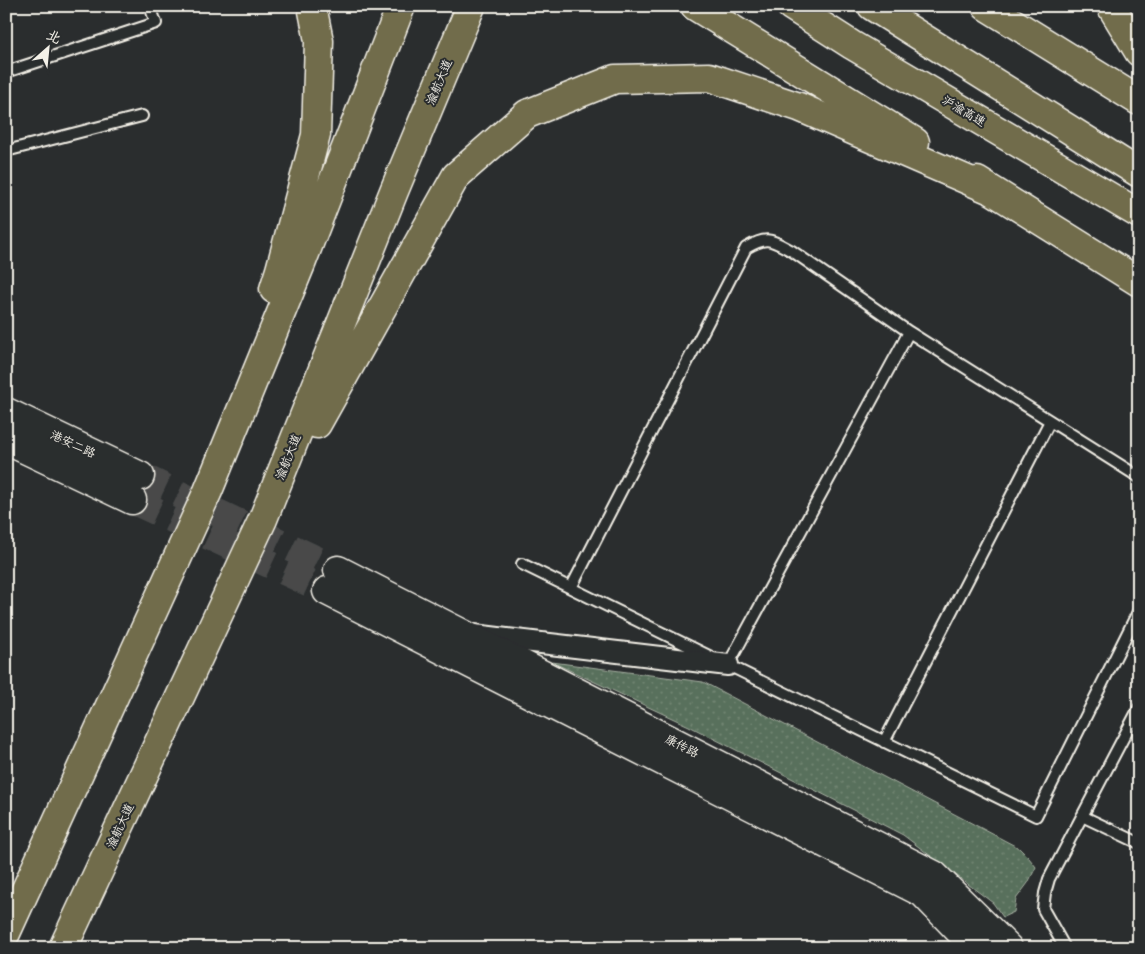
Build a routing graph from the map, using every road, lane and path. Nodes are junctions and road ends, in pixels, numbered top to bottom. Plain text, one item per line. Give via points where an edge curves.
1 (150, 6) edge
2 (312, 6) edge
3 (401, 6) edge
4 (471, 6) edge
5 (695, 6) edge
6 (791, 6) edge
7 (872, 6) edge
8 (986, 6) edge
9 (1111, 6) edge
10 (1139, 52) edge
11 (6, 72) edge
12 (1139, 101) edge
13 (142, 116) dead end
14 (6, 151) edge
15 (1139, 173) edge
16 (993, 191) junction
17 (1139, 214) edge
18 (1139, 282) edge
19 (909, 332) junction
20 (6, 412) edge
21 (1050, 421) junction
22 (6, 440) edge
23 (1139, 477) edge
24 (208, 491) junction
25 (263, 519) junction
26 (522, 564) dead end
27 (571, 588) junction
28 (1139, 610) edge
29 (462, 634) junction
30 (728, 665) junction
31 (1139, 708) edge
32 (884, 742) junction
33 (1082, 816) junction
34 (1139, 843) edge
35 (6, 933) edge
36 (63, 948) edge
37 (976, 948) edge
38 (1008, 948) edge
39 (1065, 948) edge

1 - 11 lane via 156,23
2 - 24 highway via 319,41 316,134 280,270
3 - 24 highway via 298,273
4 - 25 highway, 渝航大道
5 - 16 highway
6 - 17 highway, 沪渝高速
7 - 15 highway
8 - 12 highway
9 - 10 highway
13 - 14 lane
16 - 18 highway
16 - 25 highway via 799,107 709,77 615,79 526,114 456,176
19 - 21 lane
19 - 27 lane via 771,240 759,241 746,248
19 - 30 lane
20 - 22 main road, 港安二路 via 136,488
21 - 23 lane
21 - 32 lane
24 - 35 highway
25 - 36 highway, 渝航大道
26 - 27 lane
27 - 30 lane
28 - 32 lane via 1036,816
29 - 30 street
29 - 37 main road, 康传路 via 333,581 923,893
29 - 38 main road, 康传路 via 934,875
30 - 32 lane
31 - 33 lane
33 - 34 lane
33 - 39 lane via 1045,893 1043,909

